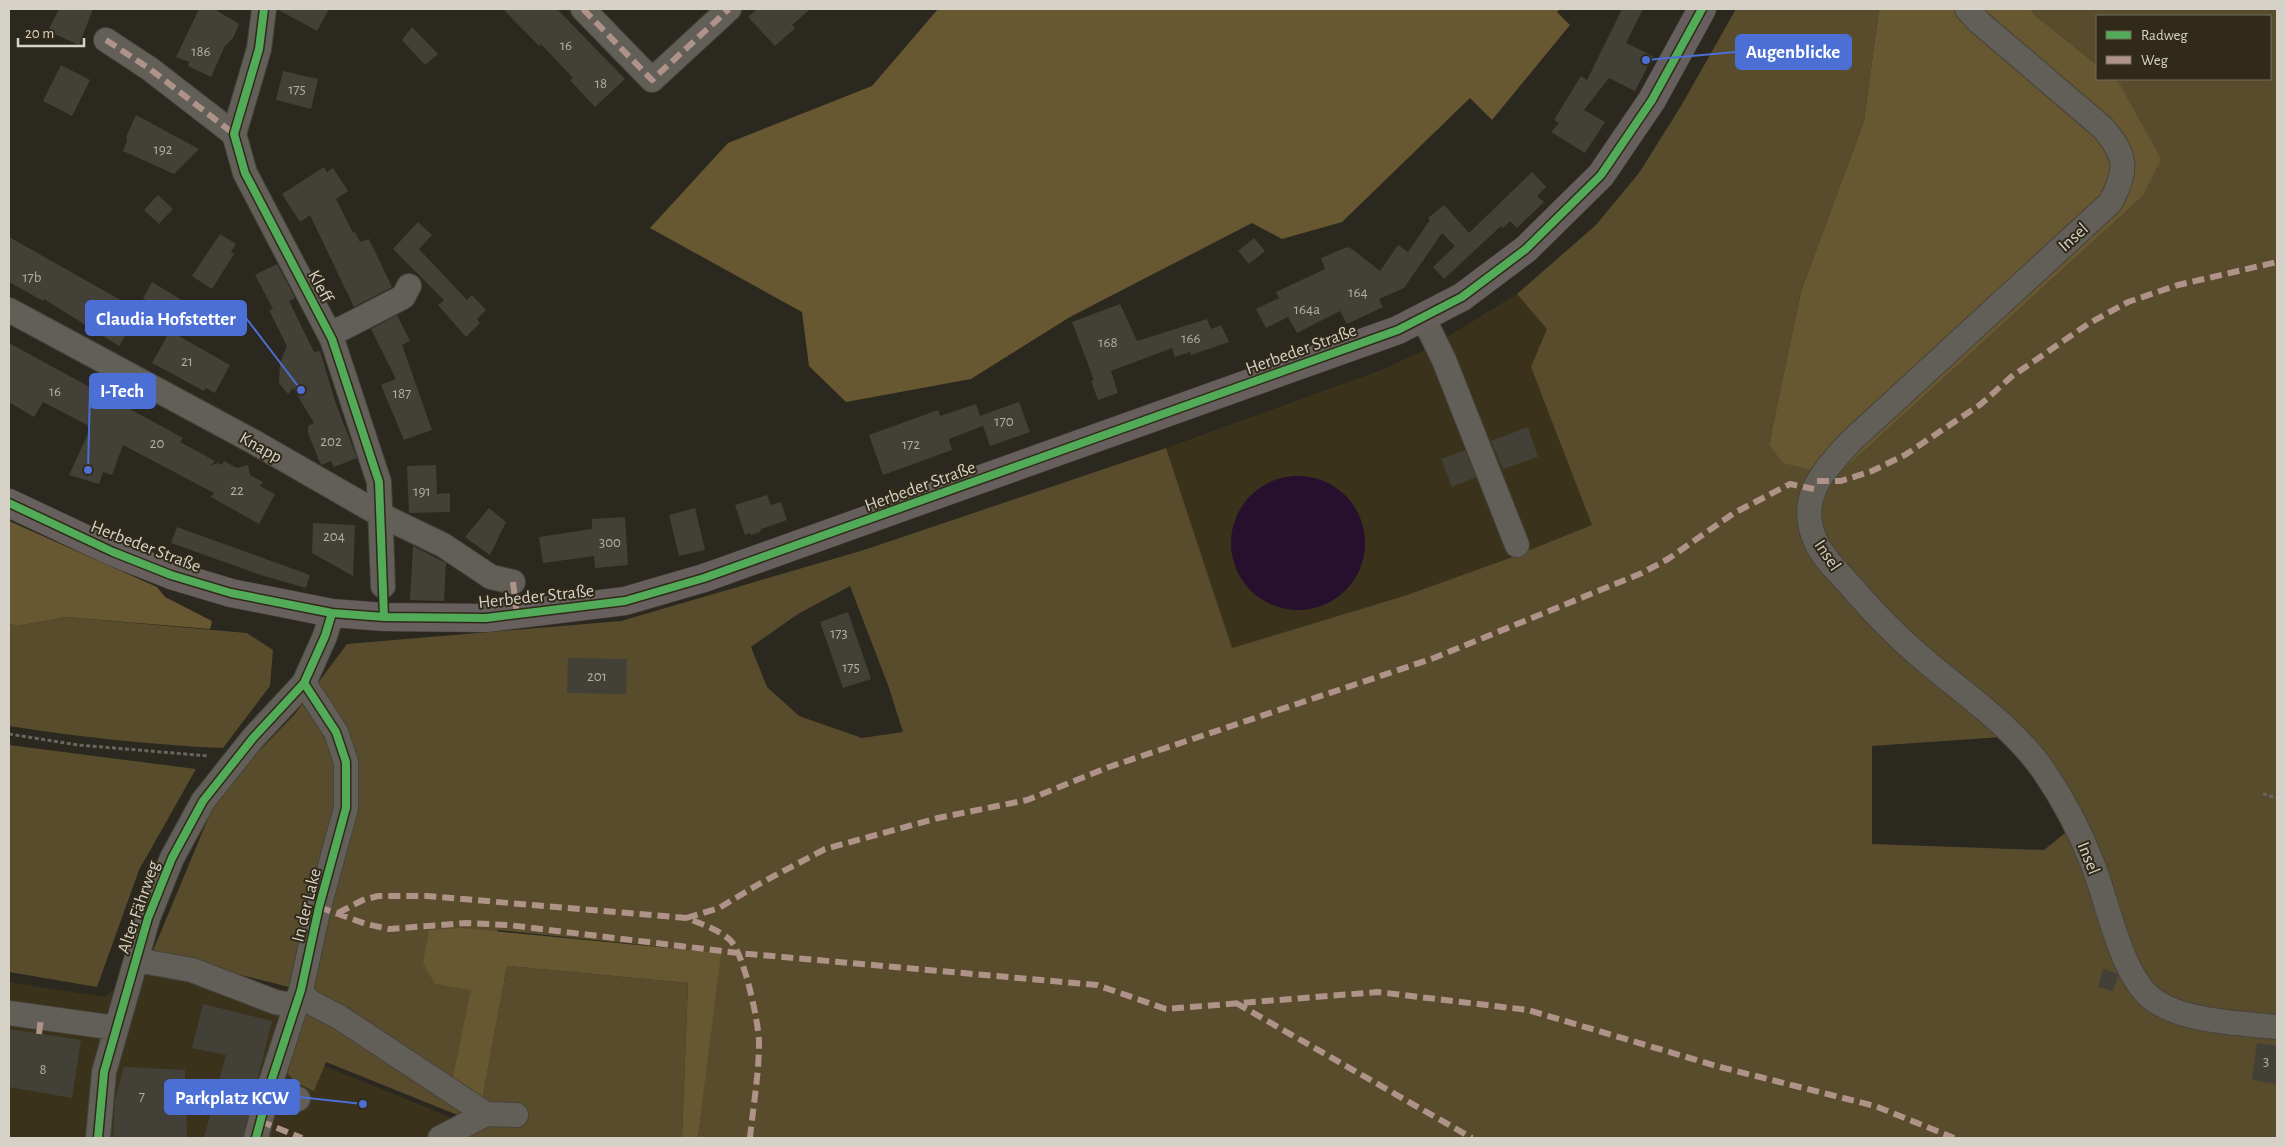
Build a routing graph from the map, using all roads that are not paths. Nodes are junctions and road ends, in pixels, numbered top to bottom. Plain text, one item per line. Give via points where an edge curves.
1 (264, 9) edge
2 (582, 9) edge
3 (729, 9) edge
4 (1702, 9) edge
5 (1967, 9) edge
6 (106, 40) dead end
7 (234, 134) junction
8 (408, 286) dead end
9 (9, 310) edge
10 (1423, 317) junction
11 (329, 332) junction
12 (9, 503) edge
13 (381, 515) junction
14 (1516, 544) dead end
15 (513, 582) dead end
16 (383, 586) dead end
17 (332, 613) junction
18 (304, 683) junction
19 (136, 960) junction
20 (299, 998) junction
21 (9, 1013) edge
22 (2277, 1027) edge
23 (116, 1028) junction
24 (270, 1085) junction
25 (298, 1099) dead end
26 (486, 1114) junction
27 (516, 1115) dead end
28 (258, 1130) edge
29 (98, 1138) edge
30 (440, 1138) edge

1 - 7 street via 259,49
2 - 3 street via 652,80
4 - 10 main road, Herbeder Straße via 1652,100 1601,175 1526,249 1462,297
5 - 22 street, Insel via 1978,22 2103,128 2123,159 2123,174 2110,203 1850,441 1833,461 1817,481 1810,498 1809,518 1816,543 1857,594 1926,662 1995,718 2055,786 2093,865 2127,964 2149,996 2164,1007 2187,1015
6 - 7 street via 150,69
7 - 11 street, Kleff via 245,173
8 - 11 street via 403,297
9 - 13 street, Knapp via 254,442
10 - 14 street via 1444,360
10 - 17 main road, Herbeder Straße via 1398,330 785,550 625,601 486,618 384,618
11 - 13 street, Kleff via 379,482
12 - 17 main road, Herbeder Straße via 113,552 171,575 231,593
13 - 15 street, Knapp via 443,545 491,577
13 - 16 street, Kleff
17 - 18 street, Alter Fährweg
18 - 19 street, Alter Fährweg via 253,738 203,801 172,858 148,918
18 - 20 street, In der Lake via 336,732 346,762 346,808
19 - 20 street via 192,970 262,997
19 - 23 street, Alter Fährweg
20 - 24 street, In der Lake
20 - 26 street via 339,1018
21 - 23 street
23 - 29 street, Alter Fährweg via 104,1072
24 - 25 street
24 - 28 street, In der Lake
26 - 27 street
26 - 30 street

